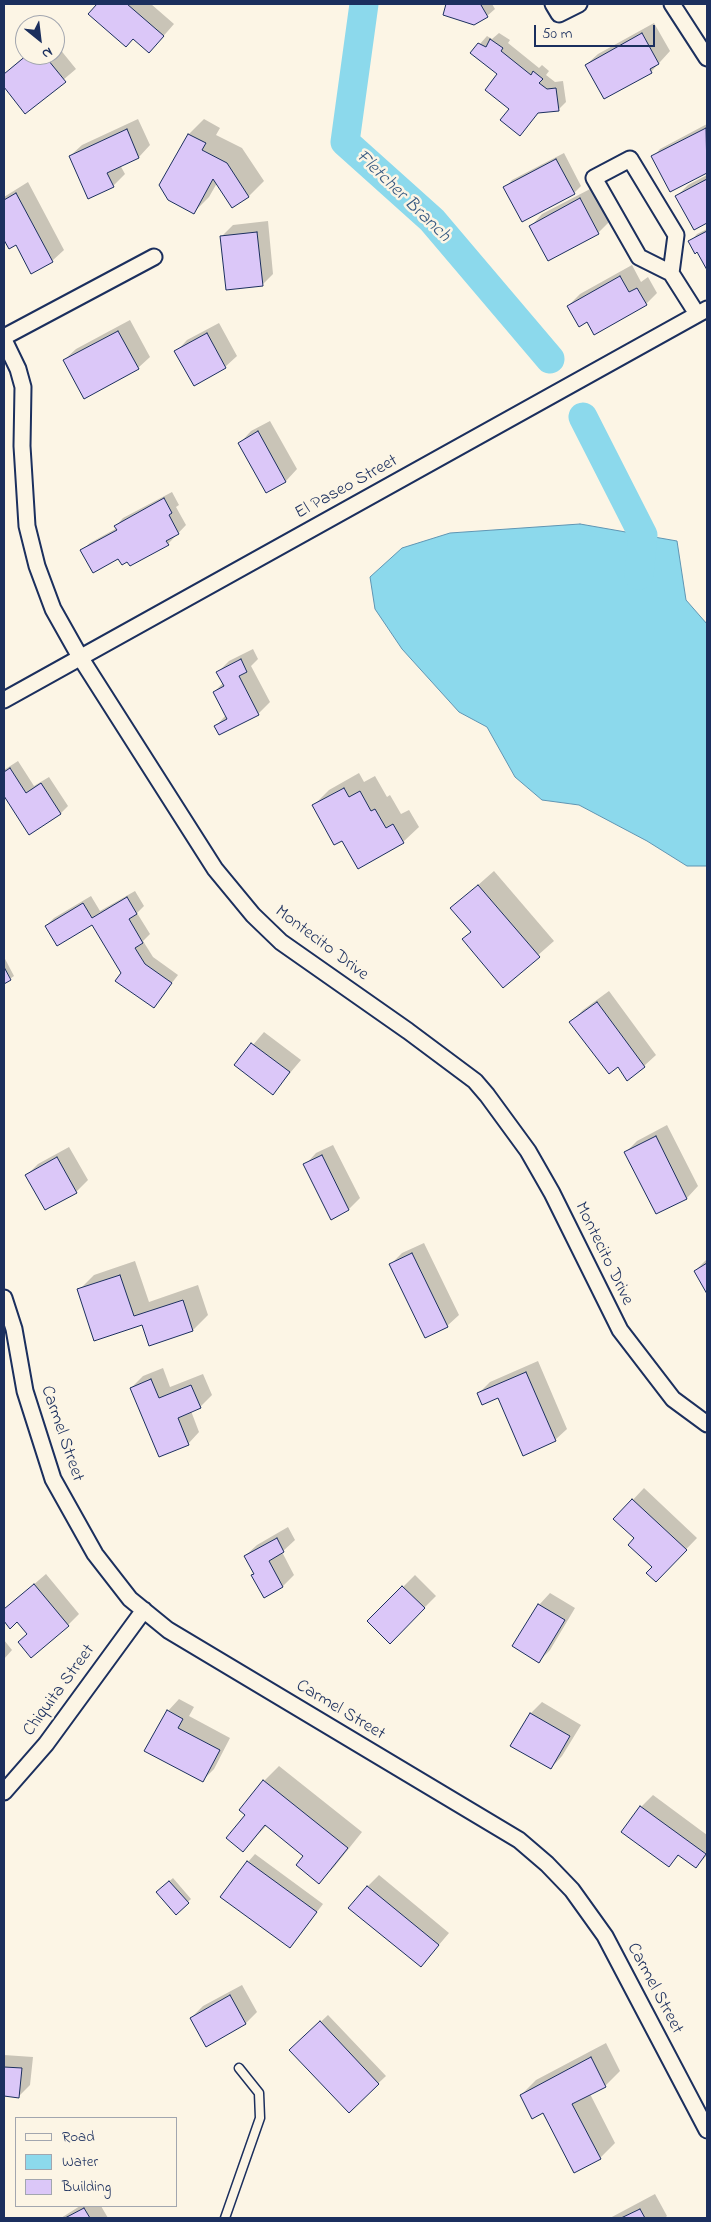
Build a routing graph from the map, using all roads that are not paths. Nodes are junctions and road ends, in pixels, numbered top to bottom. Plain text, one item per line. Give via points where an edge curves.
1 (579, 4) edge
2 (672, 4) edge
3 (556, 9) edge
4 (707, 58) edge
5 (154, 257) dead end
6 (671, 273) junction
7 (702, 312) edge
8 (4, 338) edge
9 (80, 658) junction
10 (4, 700) edge
11 (4, 1298) edge
12 (707, 1424) edge
13 (144, 1610) junction
14 (4, 1792) edge
15 (239, 2068) dead end
16 (707, 2130) edge
17 (225, 2218) edge

1 - 3 street
2 - 4 street
5 - 8 street
6 - 6 street via 676,235 630,159 594,178 639,257
6 - 7 street
7 - 9 street, El Paseo Street
8 - 9 street, Montecito Drive via 23,387 22,446 27,526 53,609
9 - 10 street, El Paseo Street
9 - 12 street, Montecito Drive via 215,869 253,915 281,942 475,1082 502,1114 551,1191 620,1330 673,1399
11 - 13 street, Carmel Street via 14,1329 25,1391 53,1479 95,1554 130,1598
13 - 14 street, Chiquita Street via 46,1744
13 - 16 street, Carmel Street via 168,1630 519,1840 547,1864 572,1890 605,1936
15 - 17 lane via 259,2093 260,2118

